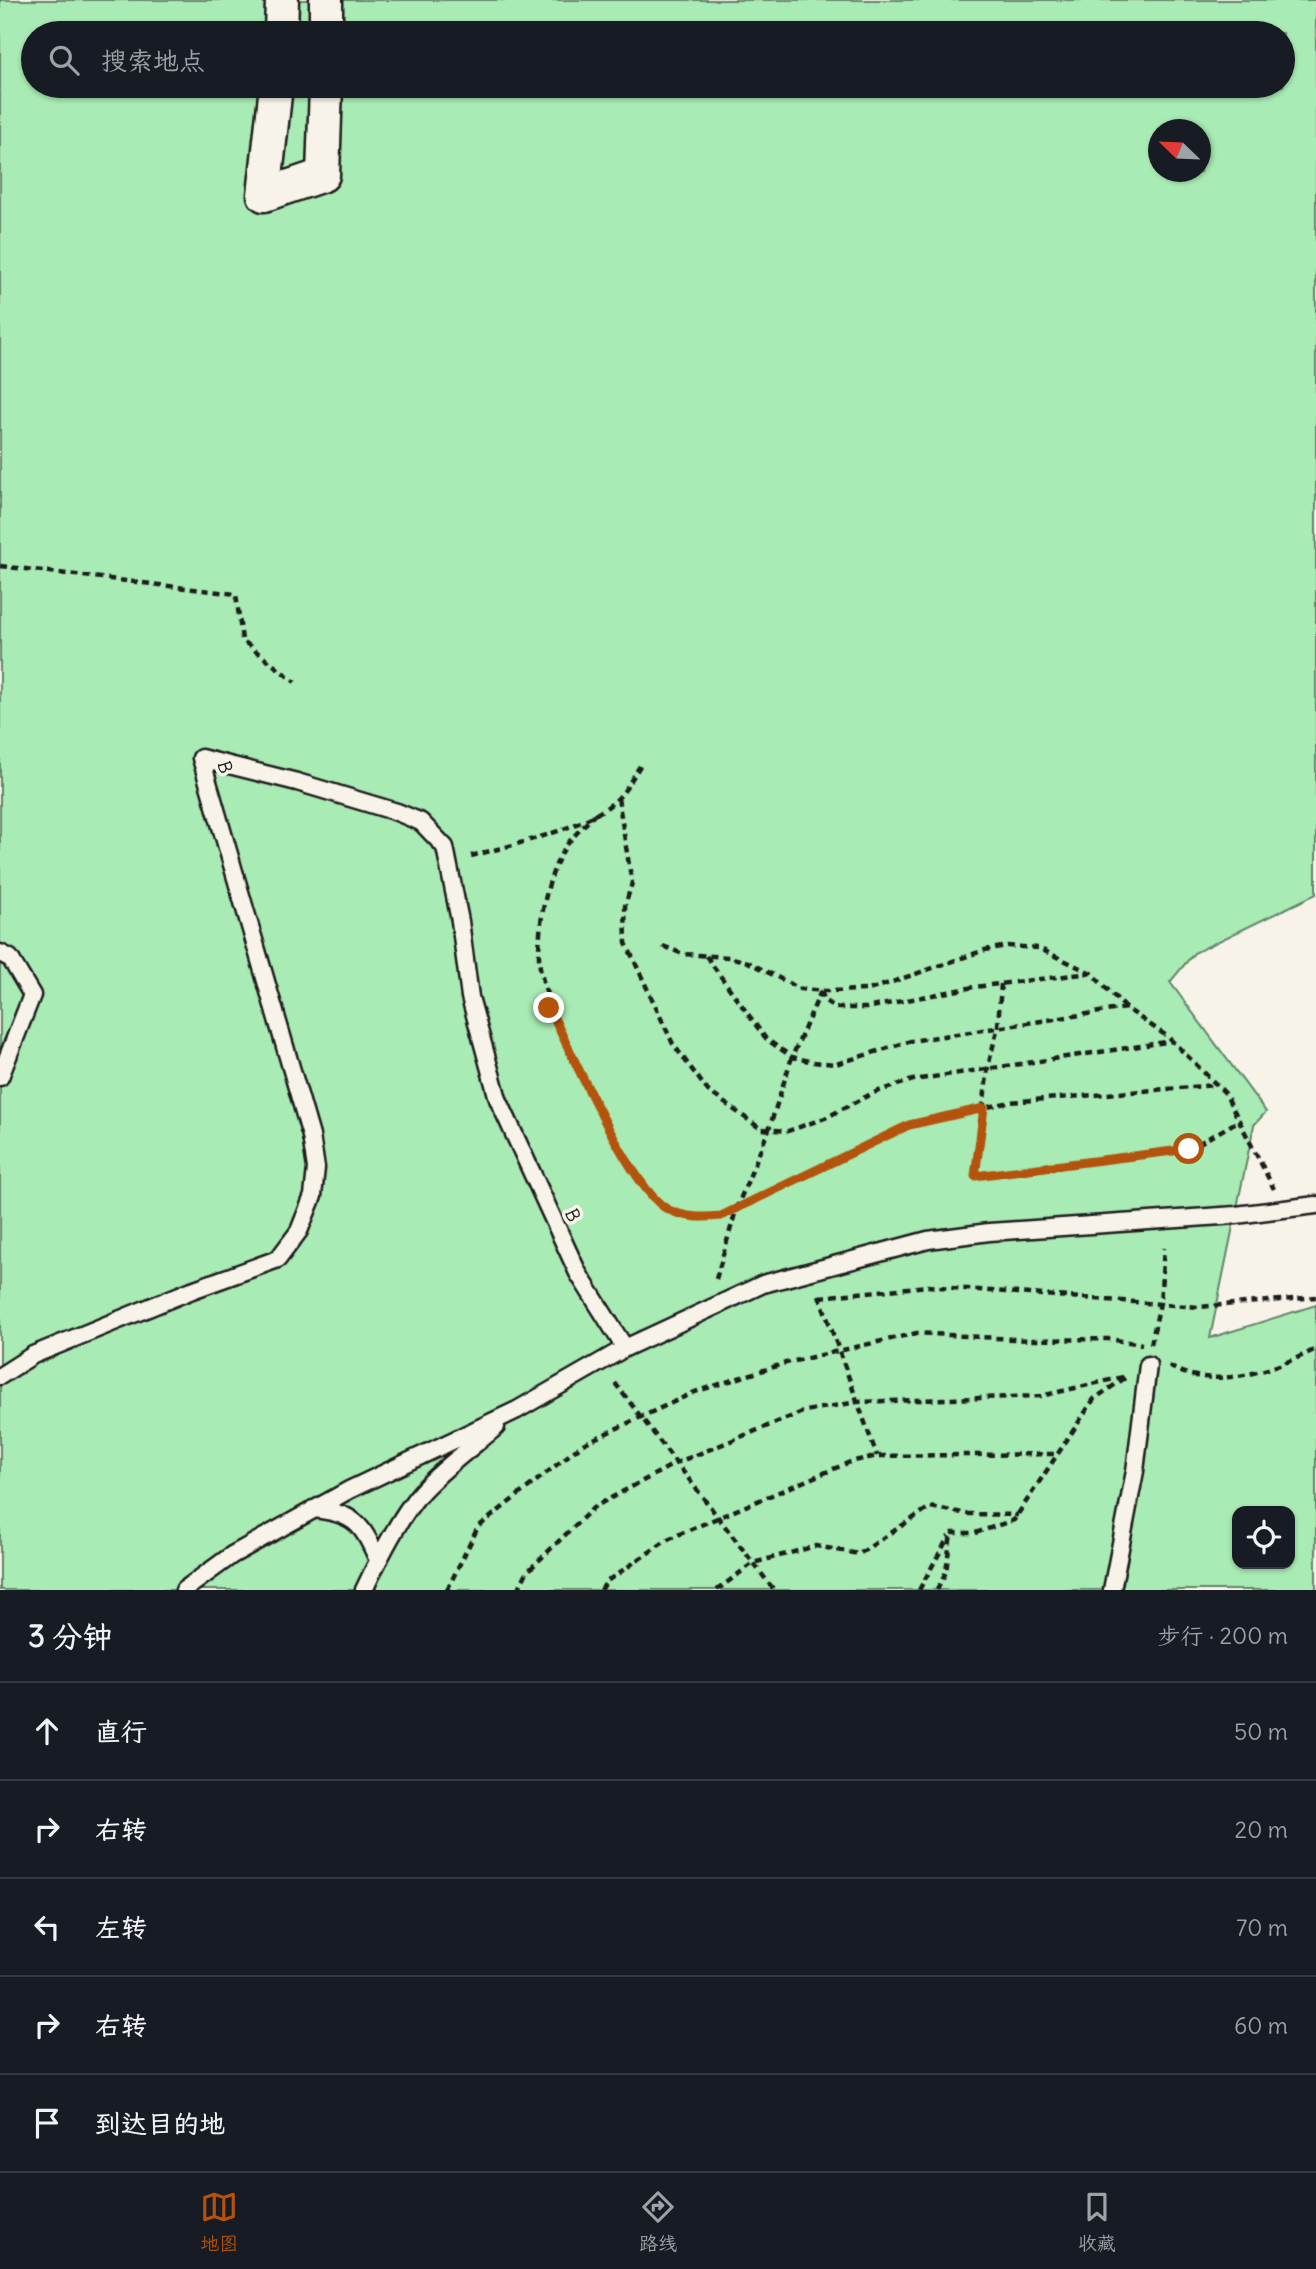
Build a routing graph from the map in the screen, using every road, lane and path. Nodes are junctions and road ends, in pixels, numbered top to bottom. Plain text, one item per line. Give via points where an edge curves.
1 (282, 0) edge
2 (326, 0) edge
3 (281, 21) edge
4 (326, 21) edge
5 (275, 98) edge
6 (326, 98) edge
7 (0, 566) edge
8 (295, 682) dead end
9 (640, 766) dead end
10 (618, 798) junction
11 (596, 813) junction
12 (471, 856) dead end
13 (663, 946) dead end
14 (0, 953) edge
15 (705, 955) junction
16 (1091, 973) junction
17 (1001, 984) junction
18 (821, 991) junction
19 (1126, 1008) junction
20 (998, 1026) junction
21 (1173, 1041) junction
22 (792, 1057) junction
23 (988, 1067) junction
24 (0, 1077) edge
25 (1215, 1085) junction
26 (984, 1108) junction
27 (1240, 1119) junction
28 (769, 1129) junction
29 (1274, 1190) dead end
30 (1316, 1205) edge
31 (737, 1207) junction
32 (1164, 1248) dead end
33 (716, 1279) dead end
34 (816, 1286) dead end
35 (820, 1297) junction
36 (1316, 1297) edge
37 (1160, 1303) junction
38 (1151, 1345) junction
39 (625, 1348) junction
40 (1316, 1349) edge
41 (839, 1351) junction
42 (1156, 1359) junction
43 (0, 1376) edge
44 (1129, 1376) junction
45 (615, 1383) dead end
46 (858, 1402) junction
47 (517, 1410) junction
48 (641, 1417) junction
49 (1055, 1454) junction
50 (877, 1456) junction
51 (676, 1463) junction
52 (313, 1509) junction
53 (1018, 1516) junction
54 (718, 1517) junction
55 (951, 1533) junction
56 (378, 1560) junction
57 (753, 1563) junction
58 (184, 1590) edge
59 (364, 1590) edge
60 (447, 1590) edge
61 (518, 1590) edge
62 (601, 1590) edge
63 (717, 1590) edge
64 (774, 1590) edge
65 (919, 1590) edge
66 (937, 1590) edge
67 (1112, 1590) edge

1 - 3 street
2 - 4 street
5 - 6 street via 264,195 323,175
7 - 8 path via 236,594 242,640
9 - 10 path
10 - 11 path
10 - 28 path via 632,883 625,906 626,943 641,979 673,1044 708,1091 761,1129
11 - 12 path via 547,835
11 - 31 path via 562,853 541,913 539,961 549,1008 616,1144 648,1191 667,1209 698,1219 721,1216
13 - 15 path via 683,954
14 - 24 lane via 10,958 32,995
15 - 18 path via 748,962 800,989
15 - 22 path via 766,1039
16 - 17 path
16 - 18 path via 1038,948 1007,946 869,990
16 - 19 path
17 - 18 path via 847,1009 825,1002
17 - 20 path
18 - 22 path
19 - 20 path
19 - 21 path
20 - 22 path via 911,1041 836,1064
20 - 23 path
21 - 23 path
21 - 25 path
22 - 28 path
23 - 26 path
23 - 28 path via 914,1080 788,1131
25 - 26 path
25 - 27 path
26 - 27 path via 975,1176 1189,1149
26 - 31 path via 909,1125
27 - 29 path
28 - 31 path
30 - 39 lane via 928,1240 763,1284
31 - 33 path
32 - 37 path
34 - 35 path
35 - 37 path via 927,1286
35 - 41 path
36 - 37 path via 1199,1307
37 - 38 path
38 - 41 path via 1109,1339 917,1333
38 - 42 path
38 - 42 path
39 - 43 lane, B via 578,1273 498,1098 470,998 444,847 421,822 397,813 201,758 311,1136 316,1168 313,1196 299,1231 278,1259 33,1355
39 - 47 lane
40 - 42 path via 1290,1362 1216,1380 1170,1368
41 - 46 path
41 - 48 path via 695,1392
42 - 44 path
42 - 67 lane
44 - 46 path via 1041,1396
44 - 49 path via 1094,1399
45 - 48 path
46 - 50 path
46 - 51 path via 805,1412
47 - 52 lane
47 - 56 lane via 419,1494
48 - 51 path
48 - 60 path via 583,1444 478,1527
49 - 50 path
49 - 53 path
50 - 54 path via 850,1462
51 - 54 path
51 - 61 path via 594,1507 527,1572
52 - 56 lane via 330,1511 365,1529
52 - 58 lane via 232,1555
53 - 55 path via 975,1533
53 - 57 path via 930,1507 859,1554 816,1546
54 - 57 path
54 - 62 path via 670,1538 607,1581
55 - 65 path
55 - 66 path via 946,1572
56 - 59 lane
57 - 63 path
57 - 64 path

